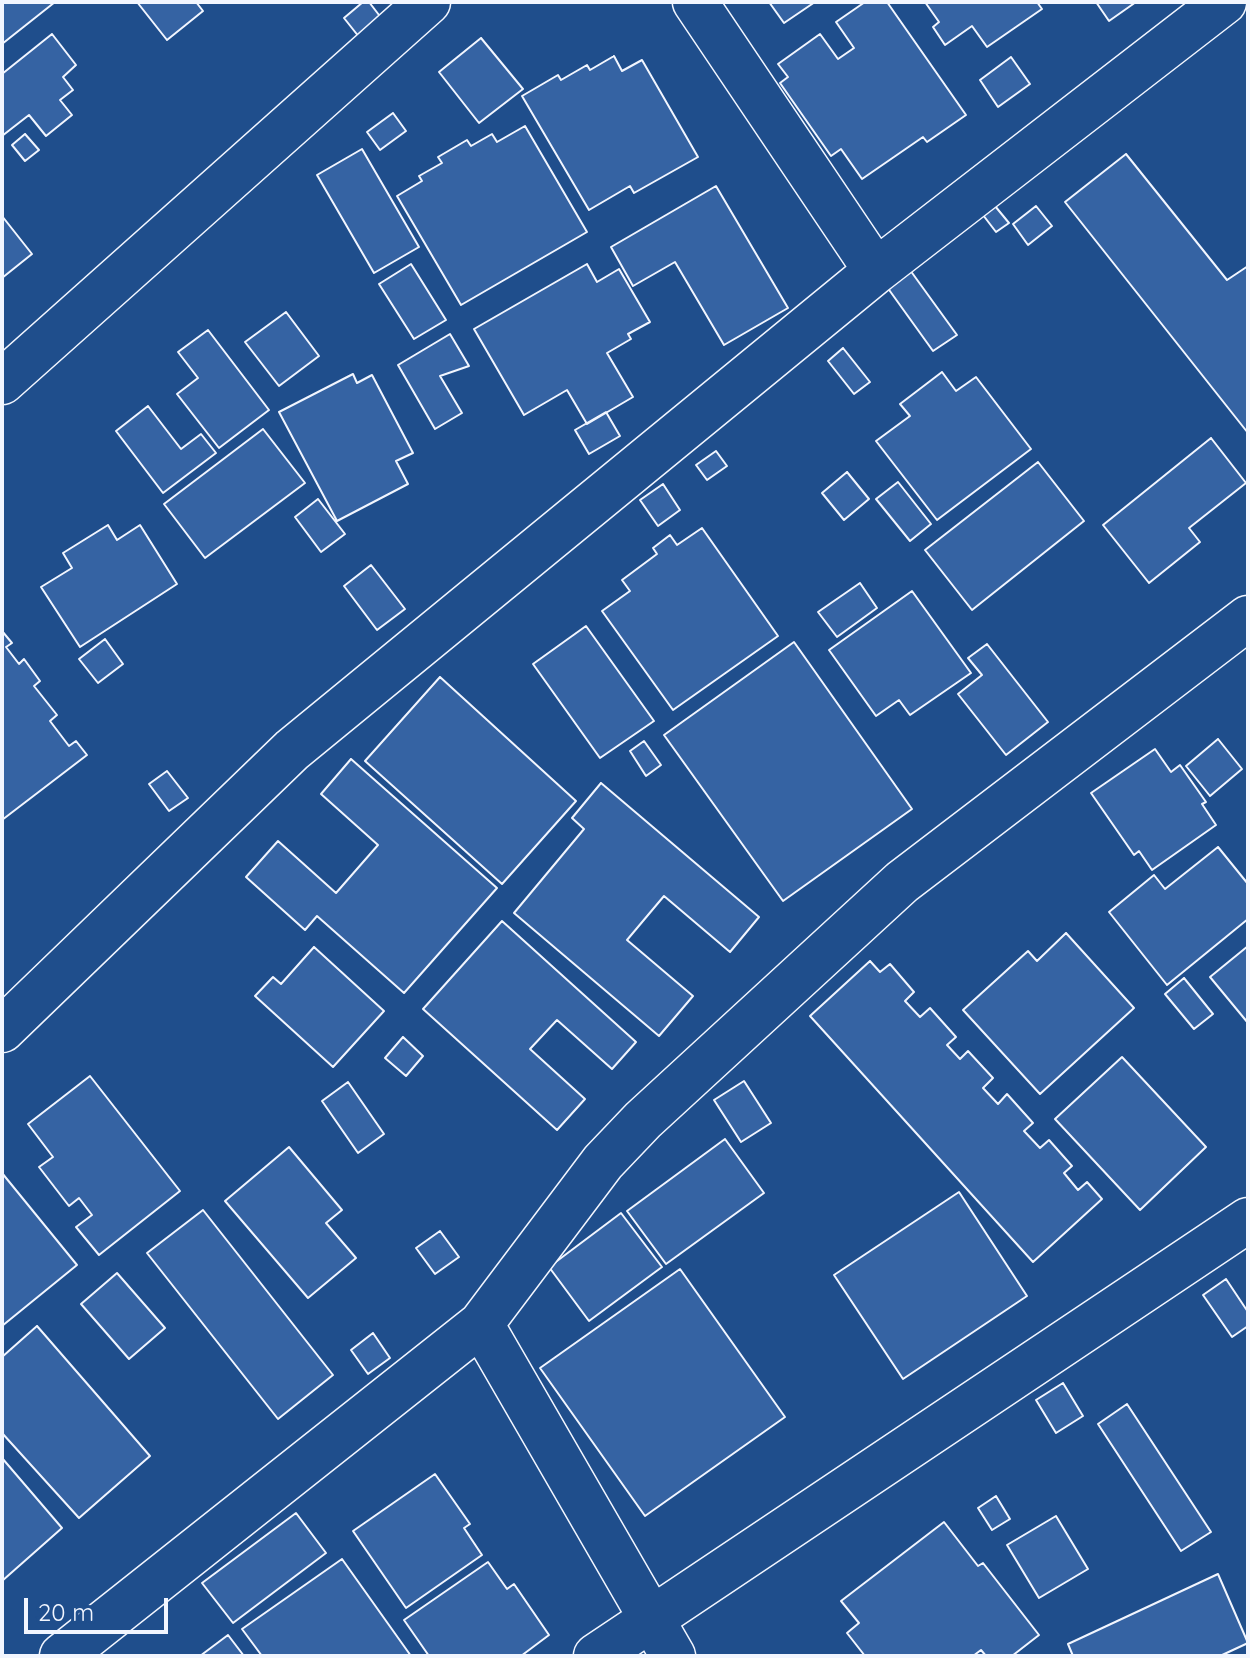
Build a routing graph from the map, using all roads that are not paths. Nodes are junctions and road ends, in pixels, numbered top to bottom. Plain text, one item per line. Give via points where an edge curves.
1 (428, 2) edge
2 (695, 2) edge
3 (1224, 2) edge
4 (876, 271) junction
5 (2, 382) edge
6 (1248, 618) edge
7 (2, 1030) edge
8 (1248, 1220) edge
9 (481, 1324) junction
10 (650, 1617) junction
11 (62, 1656) edge
12 (596, 1656) edge
13 (673, 1656) edge

1 - 5 street
2 - 4 street
3 - 4 street
4 - 7 street via 292,750
6 - 9 street via 902,882 667,1098 603,1162
8 - 10 street
9 - 10 street
9 - 11 street
10 - 12 street
10 - 13 street

